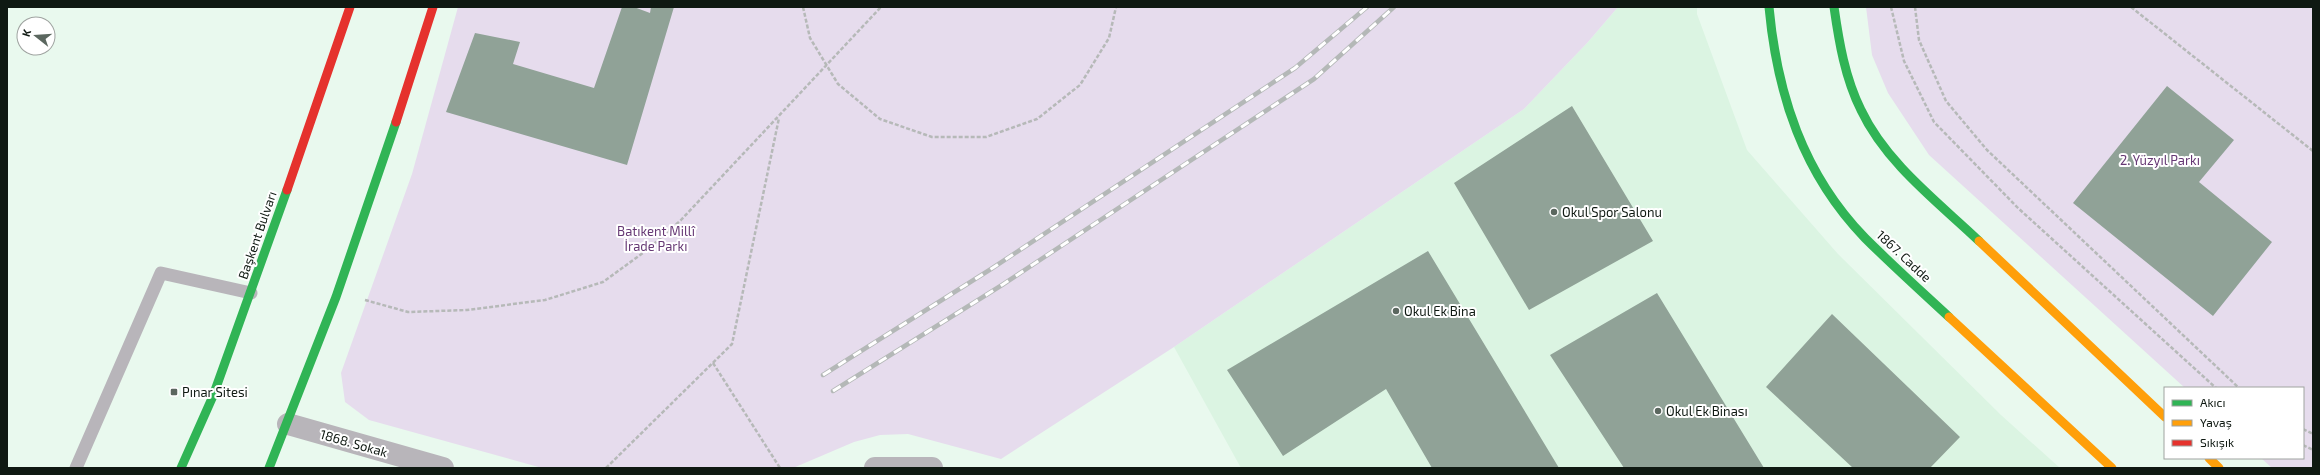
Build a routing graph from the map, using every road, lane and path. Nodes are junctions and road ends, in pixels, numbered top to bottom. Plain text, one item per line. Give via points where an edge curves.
1 (350, 7) edge
2 (433, 7) edge
3 (803, 7) edge
4 (881, 7) edge
5 (1116, 7) edge
6 (1770, 7) edge
7 (1834, 7) edge
8 (1891, 7) edge
9 (1915, 7) edge
10 (2131, 7) edge
11 (827, 66) junction
12 (780, 116) junction
13 (2313, 151) edge
14 (251, 293) junction
15 (337, 293) junction
16 (712, 363) junction
17 (2215, 387) edge
18 (2238, 387) edge
19 (2164, 416) edge
20 (288, 424) junction
21 (2304, 430) edge
22 (2313, 434) edge
23 (2304, 446) edge
24 (2313, 450) edge
25 (2210, 459) edge
26 (76, 468) edge
27 (181, 468) edge
28 (269, 468) edge
29 (443, 468) edge
30 (606, 468) edge
31 (780, 468) edge
32 (875, 468) edge
33 (932, 468) edge
34 (2112, 468) edge
35 (2219, 468) edge

1 - 14 street, Başkent Bulvarı
2 - 15 street via 385,161
3 - 11 path via 810,38
4 - 11 path
5 - 11 path via 1109,38 1080,85 1037,119 986,137 932,137 880,118 838,84
6 - 34 street, 1867. Cadde via 1777,70 1788,107 1804,146 1833,199 1865,238
7 - 19 street via 1840,52 1856,101 1880,141 1909,175
8 - 17 path via 1904,60 1934,122 2018,208
9 - 18 path via 1918,40 1950,106 1988,150
10 - 13 path
11 - 12 path
12 - 15 path via 681,220 647,250 603,282 545,300 467,310 408,312
12 - 16 path via 732,344
14 - 26 lane via 161,273
14 - 27 street, Başkent Bulvarı via 213,396
15 - 20 street
16 - 30 path
16 - 31 path
20 - 28 street
20 - 29 street, 1868. Sokak
21 - 22 path
23 - 24 path
25 - 35 street
32 - 33 street

